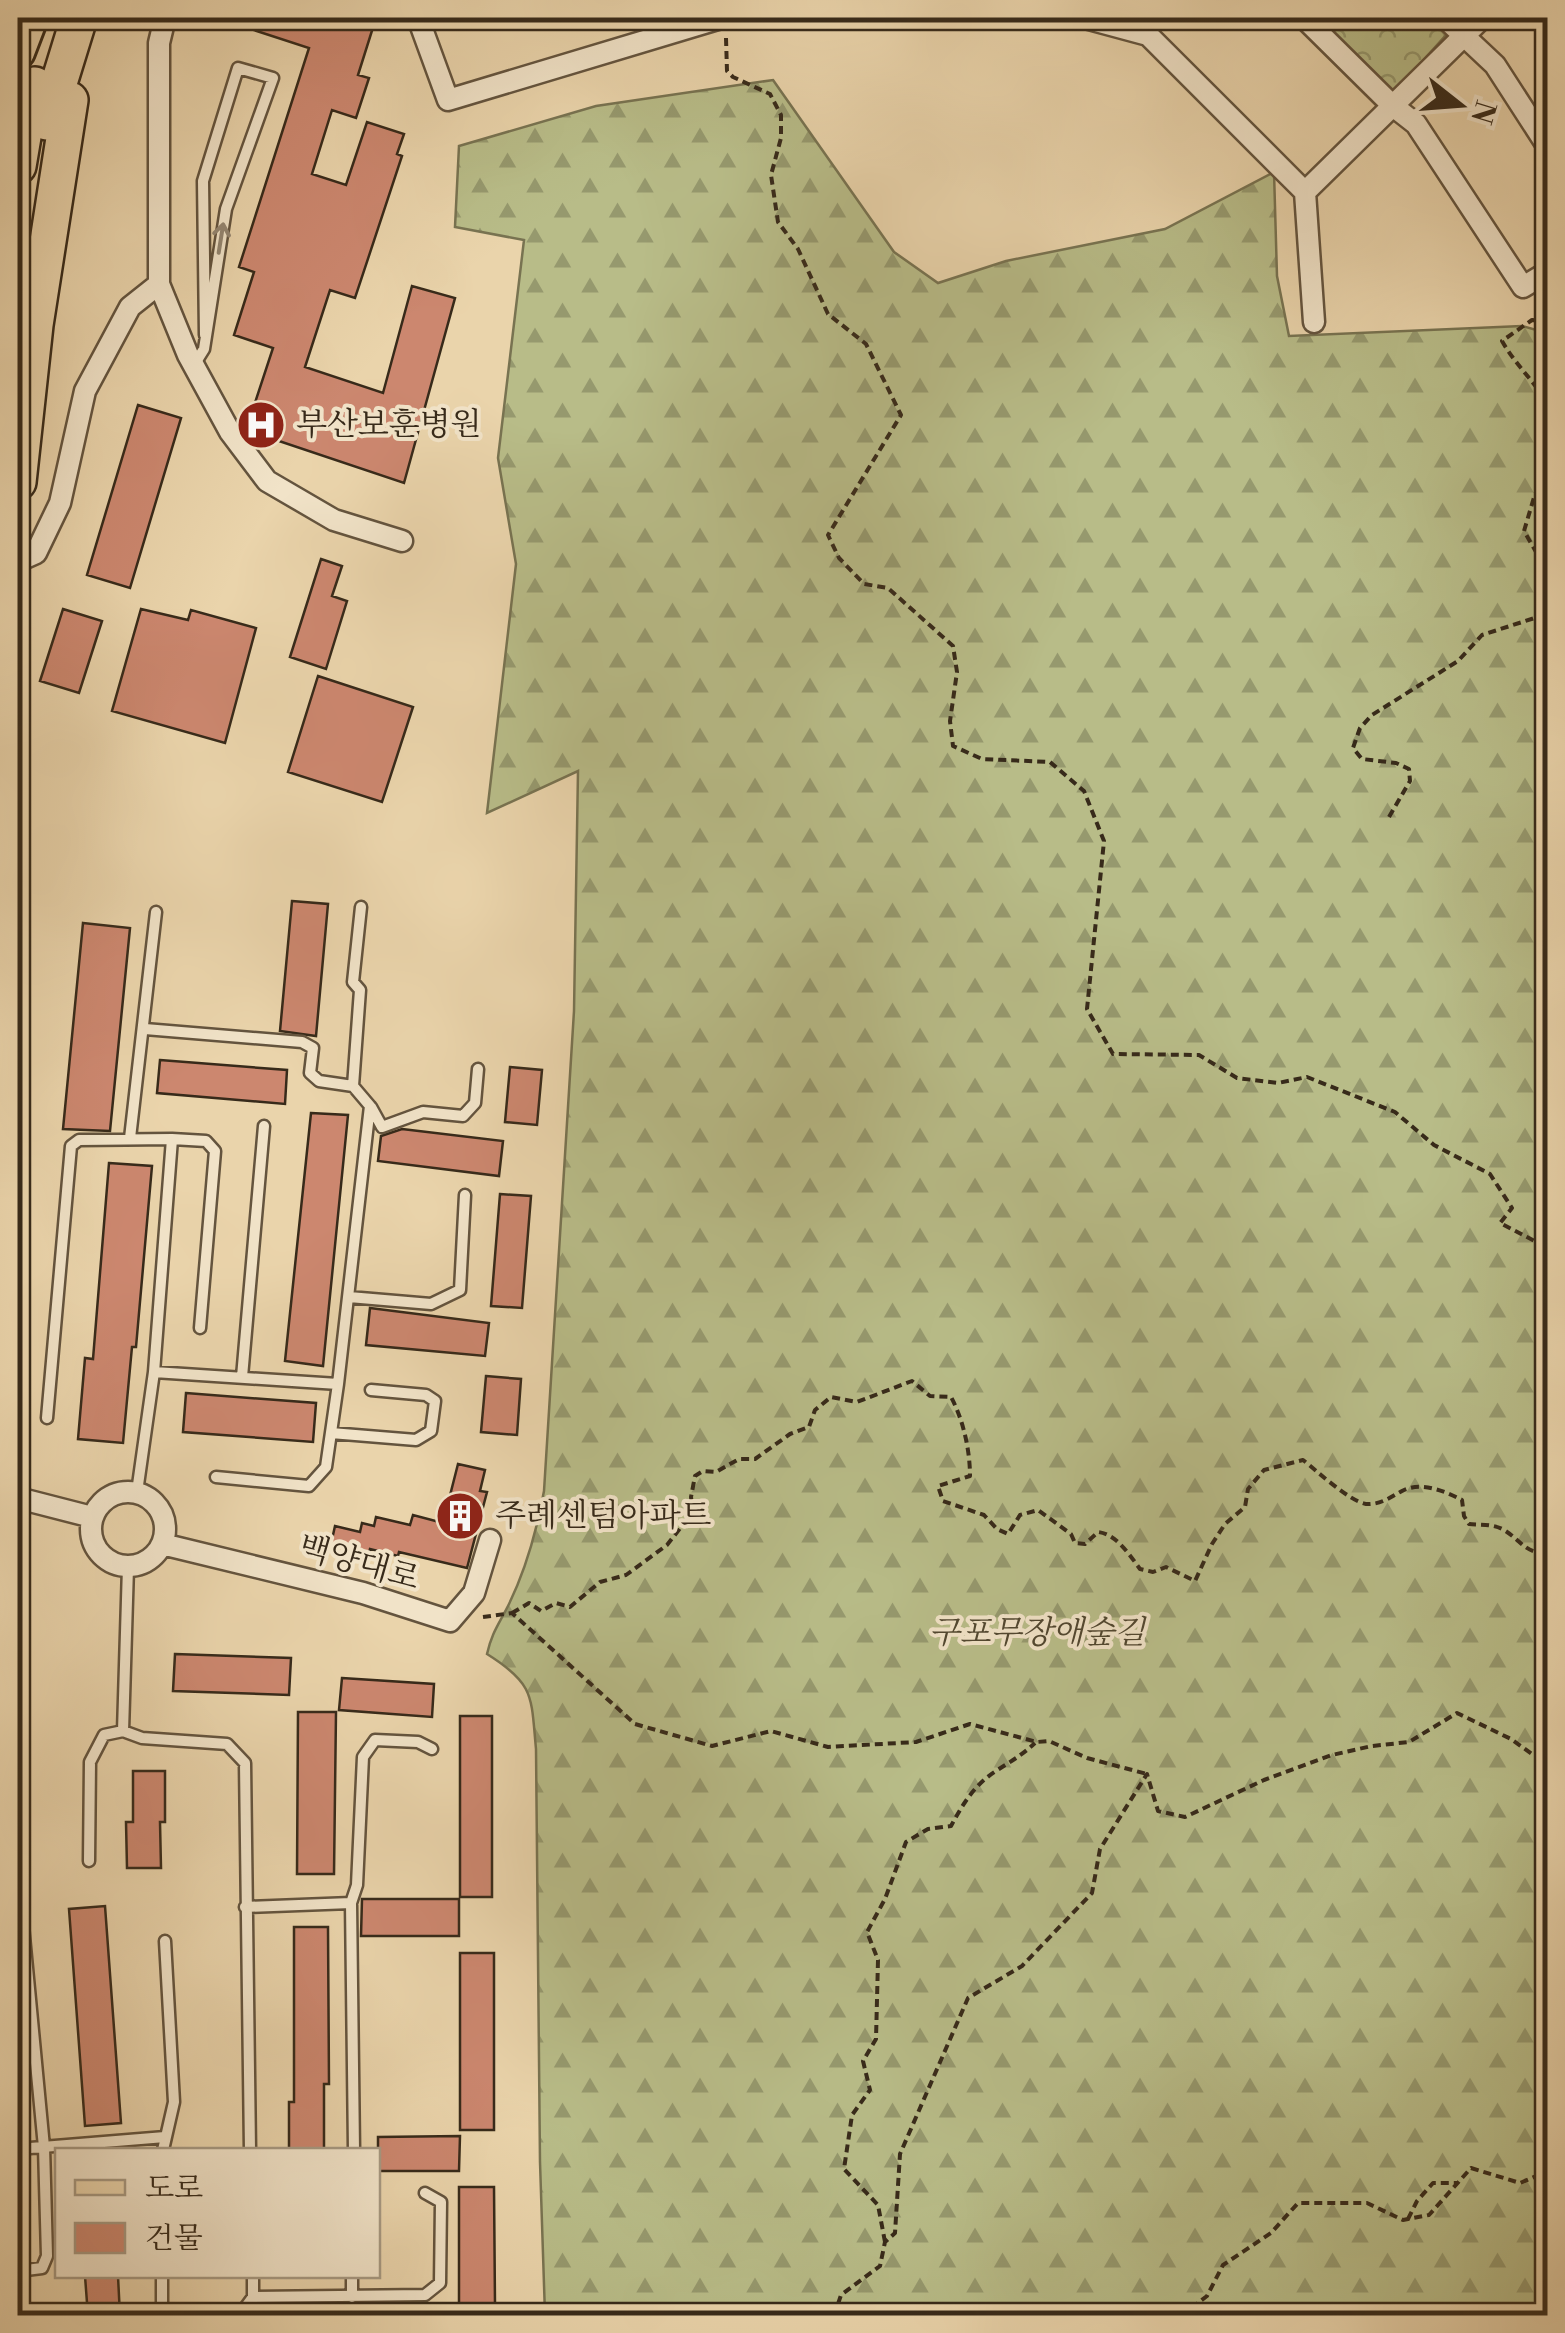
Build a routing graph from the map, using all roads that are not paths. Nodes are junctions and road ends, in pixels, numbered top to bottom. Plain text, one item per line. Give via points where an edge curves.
1 (31, 18) edge
2 (56, 18) edge
3 (79, 18) edge
4 (88, 18) edge
5 (165, 18) edge
6 (418, 18) edge
7 (1085, 18) edge
8 (1304, 18) edge
9 (1444, 18) edge
10 (1482, 18) edge
11 (723, 26) edge
12 (1463, 36) junction
13 (18, 52) edge
14 (70, 100) joint
15 (1393, 106) junction
16 (1548, 147) edge
17 (18, 166) edge
18 (1304, 192) junction
19 (1548, 272) edge
20 (159, 284) junction
21 (18, 305) edge
22 (1314, 322) dead end
23 (205, 334) junction
24 (194, 366) junction
25 (18, 482) edge
26 (402, 541) dead end
27 (18, 560) edge
28 (361, 907) dead end
29 (156, 912) dead end
30 (144, 1028) junction
31 (478, 1069) dead end
32 (353, 1086) junction
33 (370, 1106) junction
34 (264, 1126) dead end
35 (130, 1138) junction
36 (172, 1138) junction
37 (465, 1195) dead end
38 (348, 1297) junction
39 (200, 1328) dead end
40 (154, 1372) junction
41 (242, 1378) junction
42 (338, 1384) junction
43 (371, 1390) dead end
44 (48, 1418) dead end
45 (331, 1433) junction
46 (216, 1477) dead end
47 (136, 1492) junction
48 (18, 1498) edge
49 (92, 1516) junction
50 (490, 1540) dead end
51 (162, 1544) junction
52 (128, 1567) junction
53 (123, 1731) junction
54 (432, 1749) dead end
55 (89, 1861) dead end
56 (352, 1903) junction
57 (245, 1907) junction
58 (22, 1915) dead end
59 (165, 1941) dead end
60 (165, 2137) junction
61 (44, 2146) junction
62 (18, 2148) edge
63 (163, 2148) edge
64 (250, 2148) edge
65 (354, 2148) edge
66 (425, 2193) dead end
67 (18, 2271) edge
68 (162, 2278) edge
69 (253, 2278) edge
70 (352, 2278) edge
71 (253, 2296) junction
72 (352, 2297) junction
73 (162, 2312) dead end
74 (239, 2316) edge

1 - 13 main road
2 - 17 highway via 26,113
3 - 21 highway via 46,125
4 - 14 main road
5 - 20 street via 159,43
6 - 11 street via 448,100
7 - 18 street via 1148,35
8 - 15 street
9 - 12 street
10 - 12 street
12 - 15 street
12 - 16 street via 1495,64
14 - 25 highway
15 - 18 street
15 - 19 street via 1416,124 1523,287
18 - 22 street
20 - 24 street
20 - 27 street via 130,308 85,391 60,503 36,554
23 -> 23 lane via 226,209 273,78 238,68 204,181
23 - 24 lane
24 - 26 street via 267,481 334,520
28 - 32 lane via 352,982 360,990
29 - 30 lane
30 - 32 lane via 302,1042 313,1048 310,1073 318,1081
30 - 35 lane
31 - 33 lane via 475,1103 463,1116 424,1112 382,1127
32 - 33 lane
33 - 38 lane
34 - 41 lane
35 - 36 lane
35 - 44 lane via 72,1146
36 - 39 lane via 206,1141 215,1151
36 - 40 lane
37 - 38 lane via 460,1290 431,1304
38 - 42 lane
40 - 41 lane
40 - 47 lane
41 - 42 lane
42 - 45 lane
43 - 45 lane via 426,1394 436,1401 431,1430 416,1440
45 - 46 lane via 326,1467 309,1486
47 - 49 street via 115,1494
47 - 51 street via 158,1506
48 - 49 street
49 - 52 street via 97,1551
50 - 51 street, 백양대로 via 474,1593 450,1620
51 - 52 street via 148,1560
52 - 53 lane
53 - 55 lane via 104,1734 90,1762
53 - 57 lane via 227,1744 245,1764
54 - 56 lane via 374,1740 363,1757
56 - 57 lane
56 - 65 lane
57 - 64 lane
58 - 61 lane
59 - 60 lane via 174,2102
60 - 61 lane
60 - 63 lane
61 - 62 lane
61 - 67 lane via 47,2256 42,2268
66 - 72 lane via 441,2202 440,2283 425,2296
68 - 73 lane
69 - 71 lane
70 - 72 lane
71 - 72 lane
71 - 74 lane

